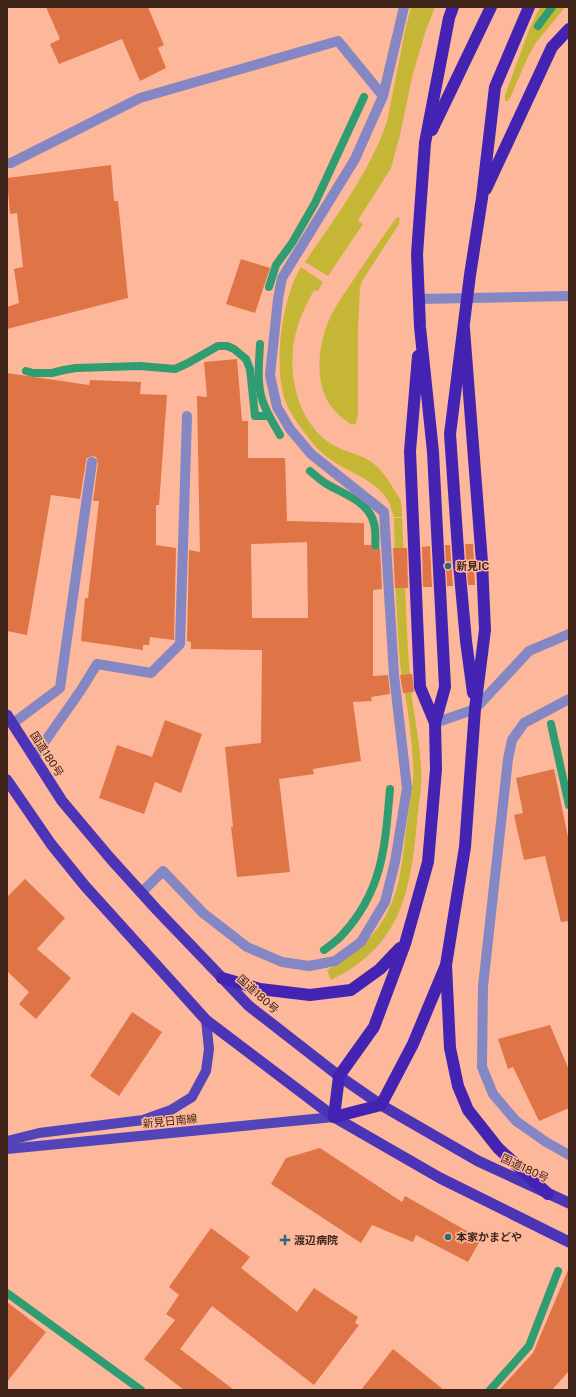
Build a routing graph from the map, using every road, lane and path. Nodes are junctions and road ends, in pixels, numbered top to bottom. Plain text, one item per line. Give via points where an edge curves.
1 (404, 7) edge
2 (453, 7) edge
3 (492, 7) edge
4 (529, 7) edge
5 (569, 29) edge
6 (383, 96) junction
7 (425, 143) junction
8 (7, 163) edge
9 (482, 198) junction
10 (569, 296) edge
11 (468, 298) junction
12 (419, 299) junction
13 (420, 327) junction
14 (464, 329) junction
15 (187, 416) dead end
16 (92, 462) dead end
17 (569, 634) edge
18 (569, 699) edge
19 (475, 709) junction
20 (10, 720) edge
21 (436, 723) junction
22 (34, 757) junction
23 (7, 780) edge
24 (141, 893) junction
25 (404, 944) junction
26 (446, 965) junction
27 (222, 978) junction
28 (206, 1020) junction
29 (339, 1076) junction
30 (381, 1105) junction
31 (334, 1117) junction
32 (7, 1141) edge
33 (7, 1149) edge
34 (569, 1155) edge
35 (548, 1194) junction
36 (569, 1203) edge
37 (569, 1242) edge

1 - 6 street
2 - 7 highway
3 - 7 highway
4 - 9 highway via 495,88
5 - 9 highway via 552,47
6 - 8 street via 338,41 140,98
6 - 24 street via 355,159 282,278 270,375 277,407 294,434 311,454 384,512 394,675 407,788 395,862 385,902 361,942 335,961 309,966 282,962 247,946 203,913 163,871
7 - 12 highway via 417,254
9 - 11 highway
10 - 11 street
11 - 12 street
11 - 14 highway
12 - 13 highway
13 - 21 highway via 433,452 445,688
13 - 21 highway via 410,451 420,687
14 - 19 highway via 482,554 485,630
14 - 19 highway via 450,434 459,564
15 - 22 street via 180,644 151,673 98,664
16 - 20 street via 60,688
17 - 19 street via 529,651
18 - 34 street via 524,723 512,740 483,986 482,1067 493,1094 516,1121
19 - 21 street
19 - 26 highway via 465,847
20 - 22 highway, 国道180号
21 - 25 highway via 436,770 428,862
22 - 24 highway, 国道180号 via 62,801
23 - 28 highway via 51,844 85,886
24 - 27 highway, 国道180号
25 - 27 highway via 380,969 350,990 310,995 260,989
25 - 29 highway via 374,1027
26 - 30 highway via 413,1044
26 - 35 highway via 450,1048 458,1086 468,1110 498,1148
27 - 29 highway, 国道180号 via 249,1006
28 - 31 highway
28 - 32 main road via 209,1049 206,1071 192,1097 170,1110 143,1120 39,1133
29 - 30 highway, 国道180号
29 - 31 highway
30 - 31 highway
30 - 35 highway, 国道180号 via 478,1161
31 - 33 main road, 新見日南線
31 - 37 highway via 440,1178
35 - 36 highway, 国道180号

